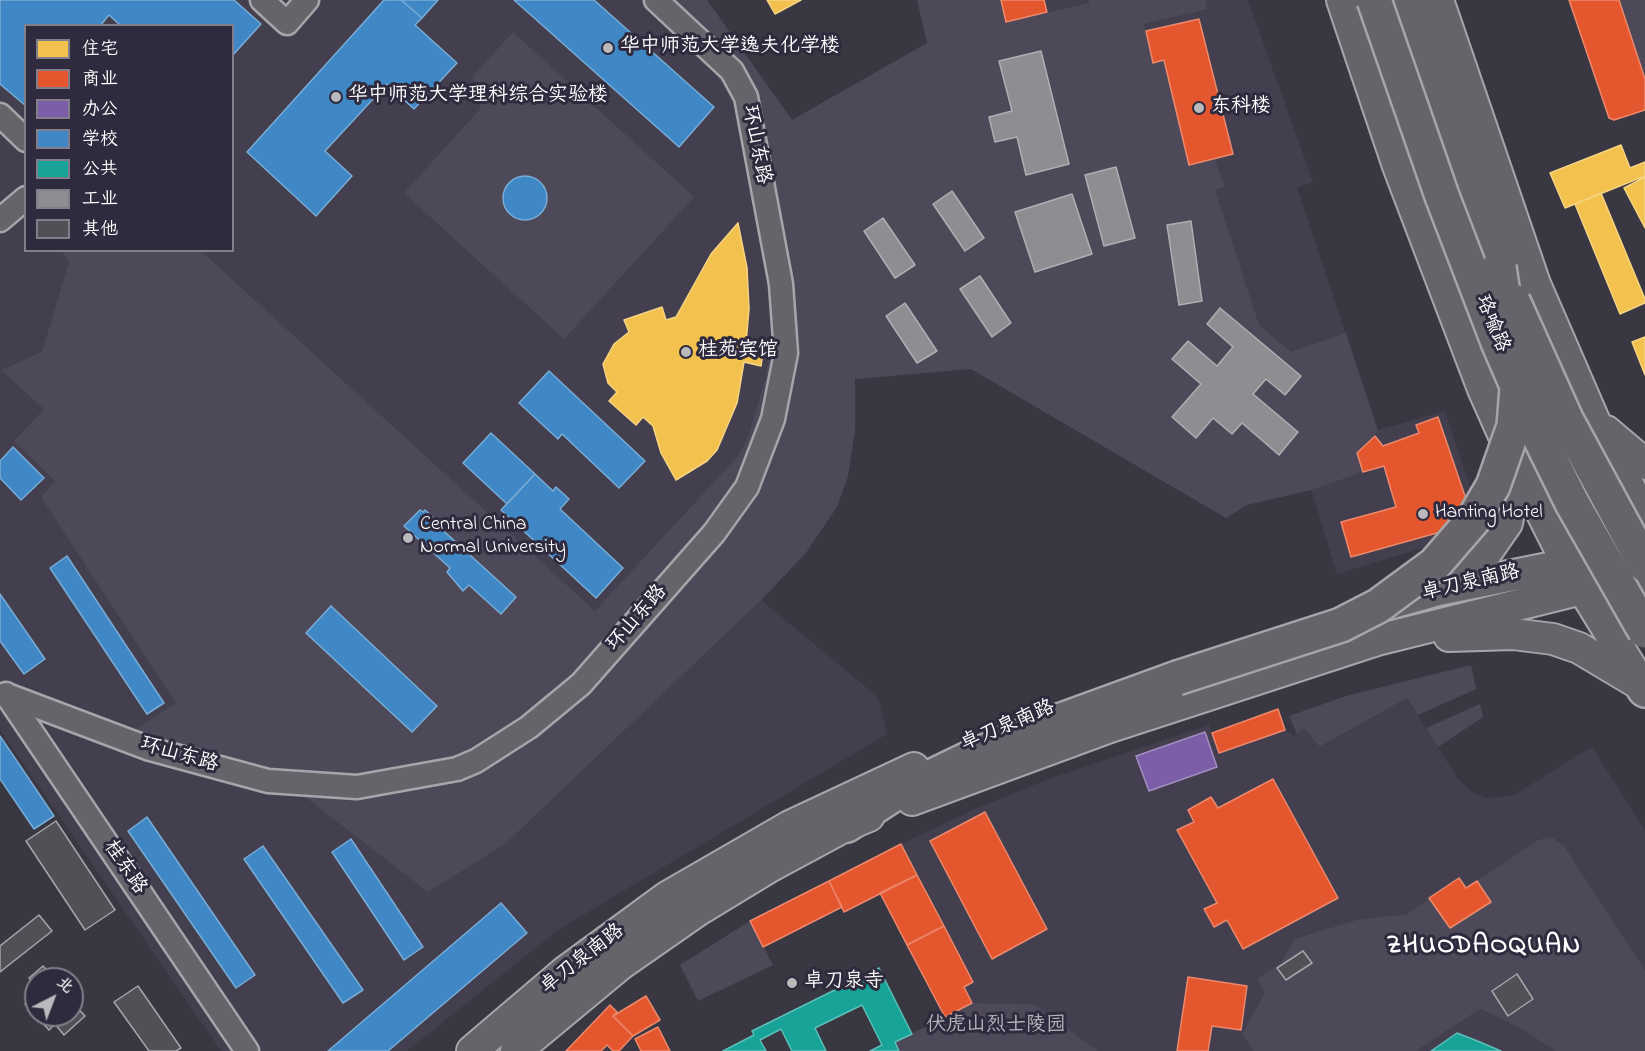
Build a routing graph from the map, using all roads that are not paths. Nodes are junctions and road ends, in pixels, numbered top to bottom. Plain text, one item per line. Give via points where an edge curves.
1 (262, 0) edge
2 (307, 0) edge
3 (656, 0) edge
4 (1342, 0) edge
5 (1374, 0) edge
6 (1407, 0) edge
7 (1438, 0) edge
8 (0, 115) edge
9 (24, 138) edge
10 (24, 200) edge
11 (0, 220) edge
12 (1499, 267) junction
13 (1535, 284) junction
14 (1455, 322) junction
15 (1594, 420) junction
16 (1512, 453) junction
17 (1645, 464) edge
18 (1645, 518) edge
19 (1645, 549) edge
20 (1567, 563) junction
21 (1640, 575) edge
22 (1581, 589) junction
23 (1438, 590) junction
24 (1645, 631) edge
25 (1377, 640) junction
26 (1644, 688) edge
27 (3, 690) edge
28 (847, 825) junction
29 (247, 1051) edge
30 (472, 1051) edge
31 (516, 1051) edge

1 - 2 street via 287,22
3 - 27 street, 环山东路 via 732,71 746,98 781,284 786,353 773,419 747,487 714,533 581,684 529,727 457,769 357,788 268,781 150,749
4 - 14 main road
5 - 24 highway, 珞喻路, bridge via 1498,342 1572,503
6 - 12 highway, 珞喻路
7 - 13 main road
8 - 9 street
10 - 11 street
12 - 21 highway, 珞喻路, bridge
12 - 28 highway, bridge via 1516,376 1518,402 1514,426 1494,486 1458,540 1410,585 1369,611 1306,637 1094,707 974,756 891,796
13 - 14 main road via 1516,313 1502,322 1485,326
13 - 15 main road
14 - 16 main road
15 - 17 main road
15 - 18 main road
16 - 20 main road
16 - 23 main road via 1514,487 1507,523 1484,556
19 - 20 main road, 卓刀泉南路
20 - 22 main road
20 - 23 main road, 卓刀泉南路
21 - 22 main road, 卓刀泉南路
22 - 25 main road, 卓刀泉南路
22 - 26 main road
23 - 30 main road, 卓刀泉南路 via 1189,660 1088,695 1003,728 827,808 667,897 566,972
25 - 26 main road via 1475,634 1535,636 1579,648
25 - 28 main road, 卓刀泉南路 via 1110,727
27 - 29 street, 桂东路
28 - 31 main road, 卓刀泉南路 via 736,886 654,940

